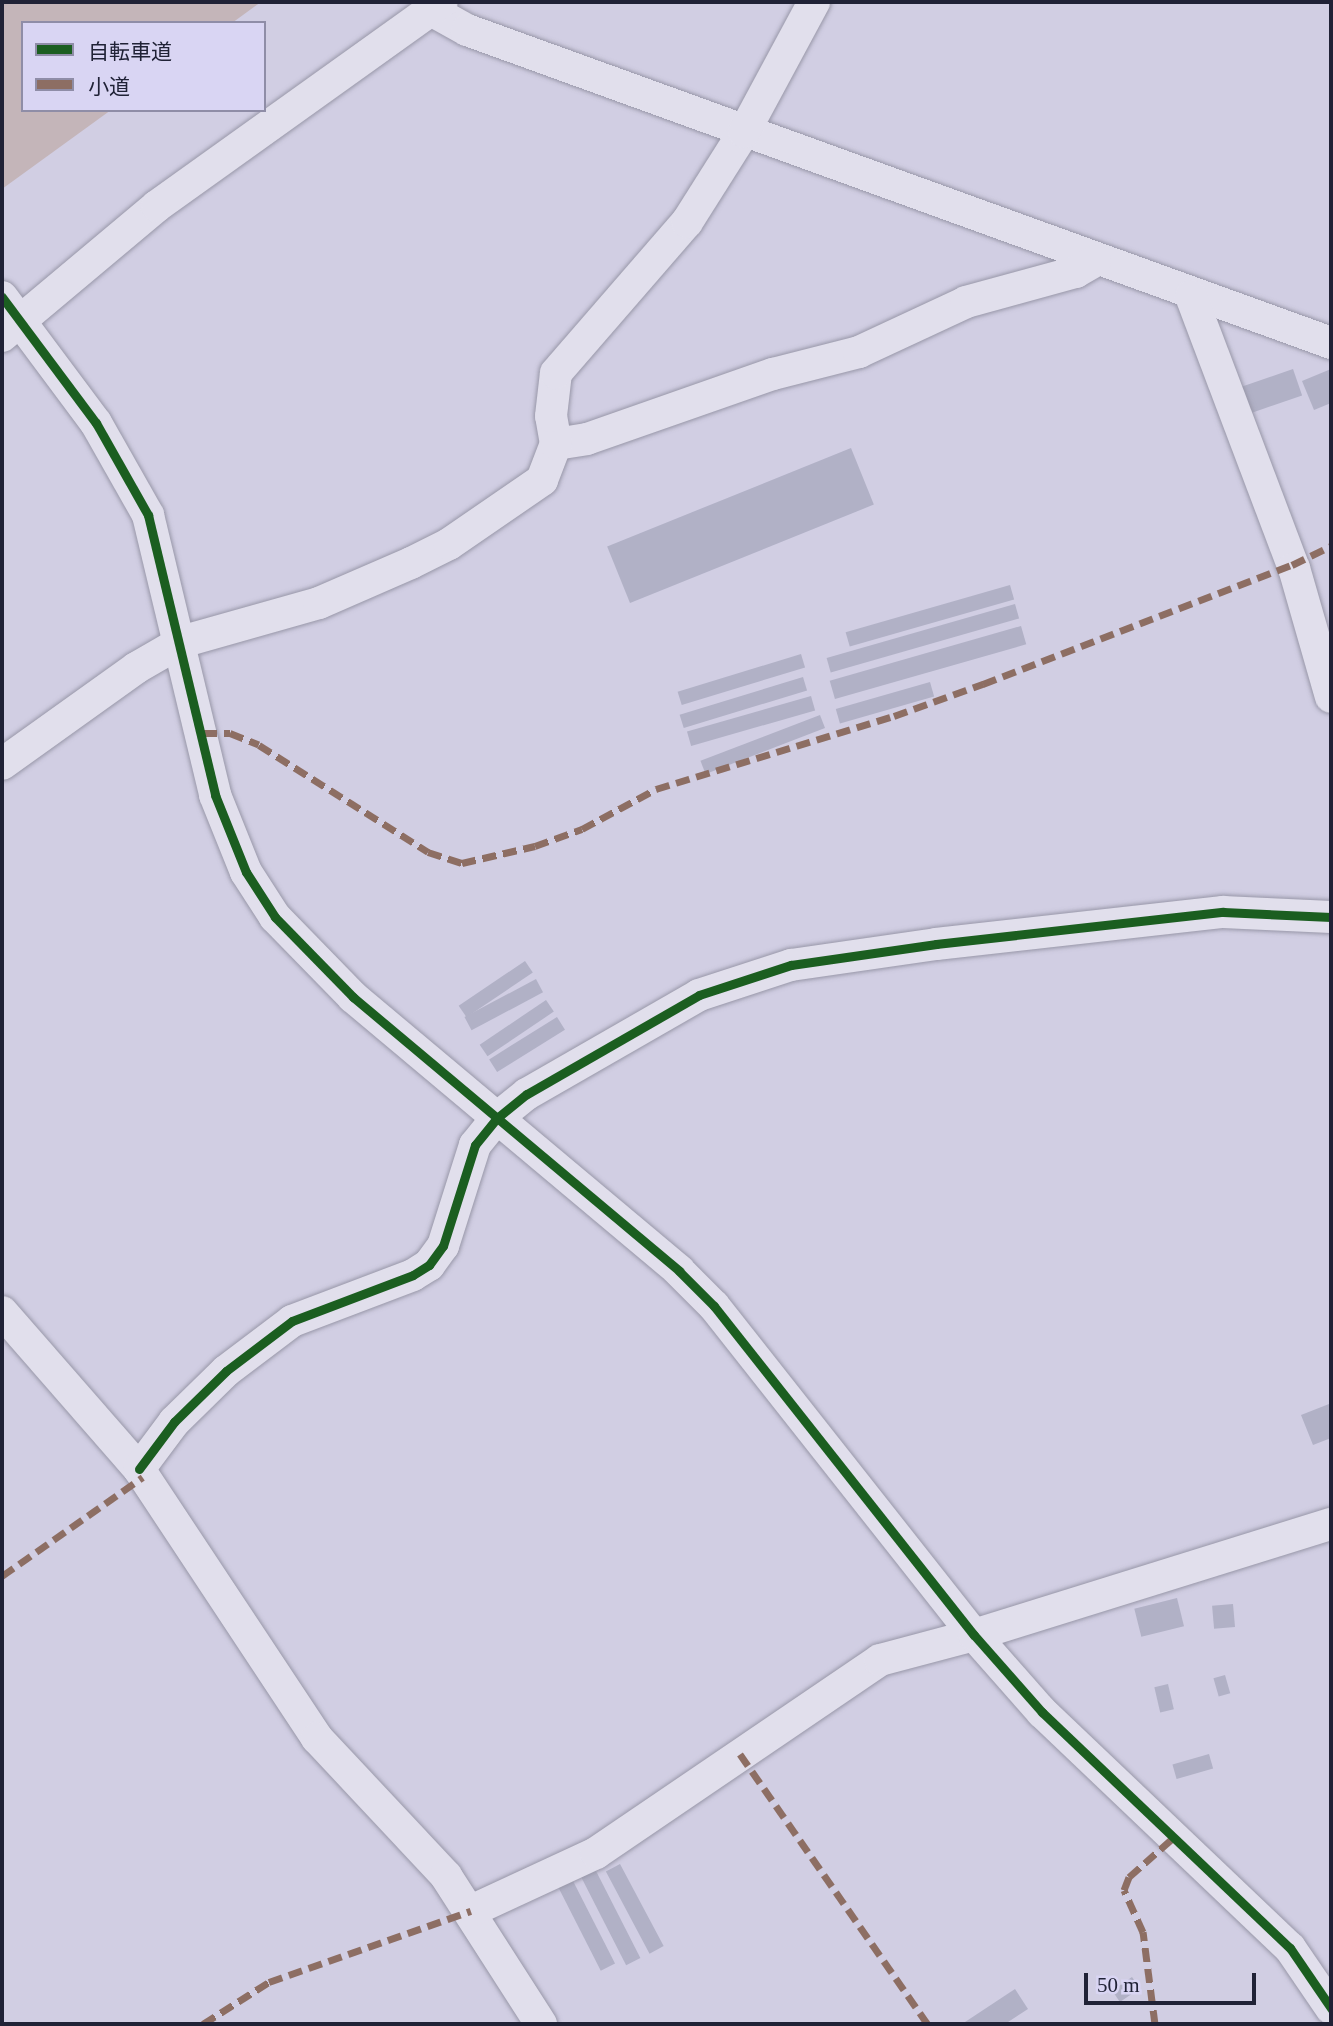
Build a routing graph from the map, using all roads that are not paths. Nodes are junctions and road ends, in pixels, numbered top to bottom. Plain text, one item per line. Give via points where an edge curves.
1 (814, 2) edge
2 (437, 6) edge
3 (744, 132) junction
4 (1095, 261) junction
5 (1191, 296) junction
6 (8, 318) edge
7 (1323, 336) edge
8 (556, 444) junction
9 (181, 642) junction
10 (1331, 697) edge
11 (2, 764) edge
12 (1331, 917) edge
13 (497, 1118) junction
14 (2, 1312) edge
15 (139, 1469) junction
16 (1331, 1524) edge
17 (974, 1635) junction
18 (471, 1911) junction
19 (1331, 2008) edge
20 (541, 2024) edge

1 - 3 street
2 - 3 street via 467,30
2 - 6 street via 242,142
3 - 4 street
3 - 8 street via 687,222 556,373 551,416
4 - 5 street
4 - 8 street via 1076,272 965,302 859,352 773,374 587,439
5 - 7 street
5 - 10 street via 1294,568
6 - 9 street via 75,392 137,491 156,539
8 - 9 street via 542,480 449,544 319,603
9 - 11 street via 136,668
9 - 13 street via 215,795 261,897 309,957
12 - 13 street via 1189,914 791,965 699,995 656,1016 527,1094
13 - 15 street via 475,1145 443,1246 429,1265 292,1321 226,1371 174,1422
13 - 17 street via 679,1271 714,1306
14 - 15 street
15 - 18 street via 317,1738 446,1876
16 - 17 street
17 - 18 street via 903,1651 864,1667 596,1853
17 - 19 street via 1042,1712 1290,1948
18 - 20 street

